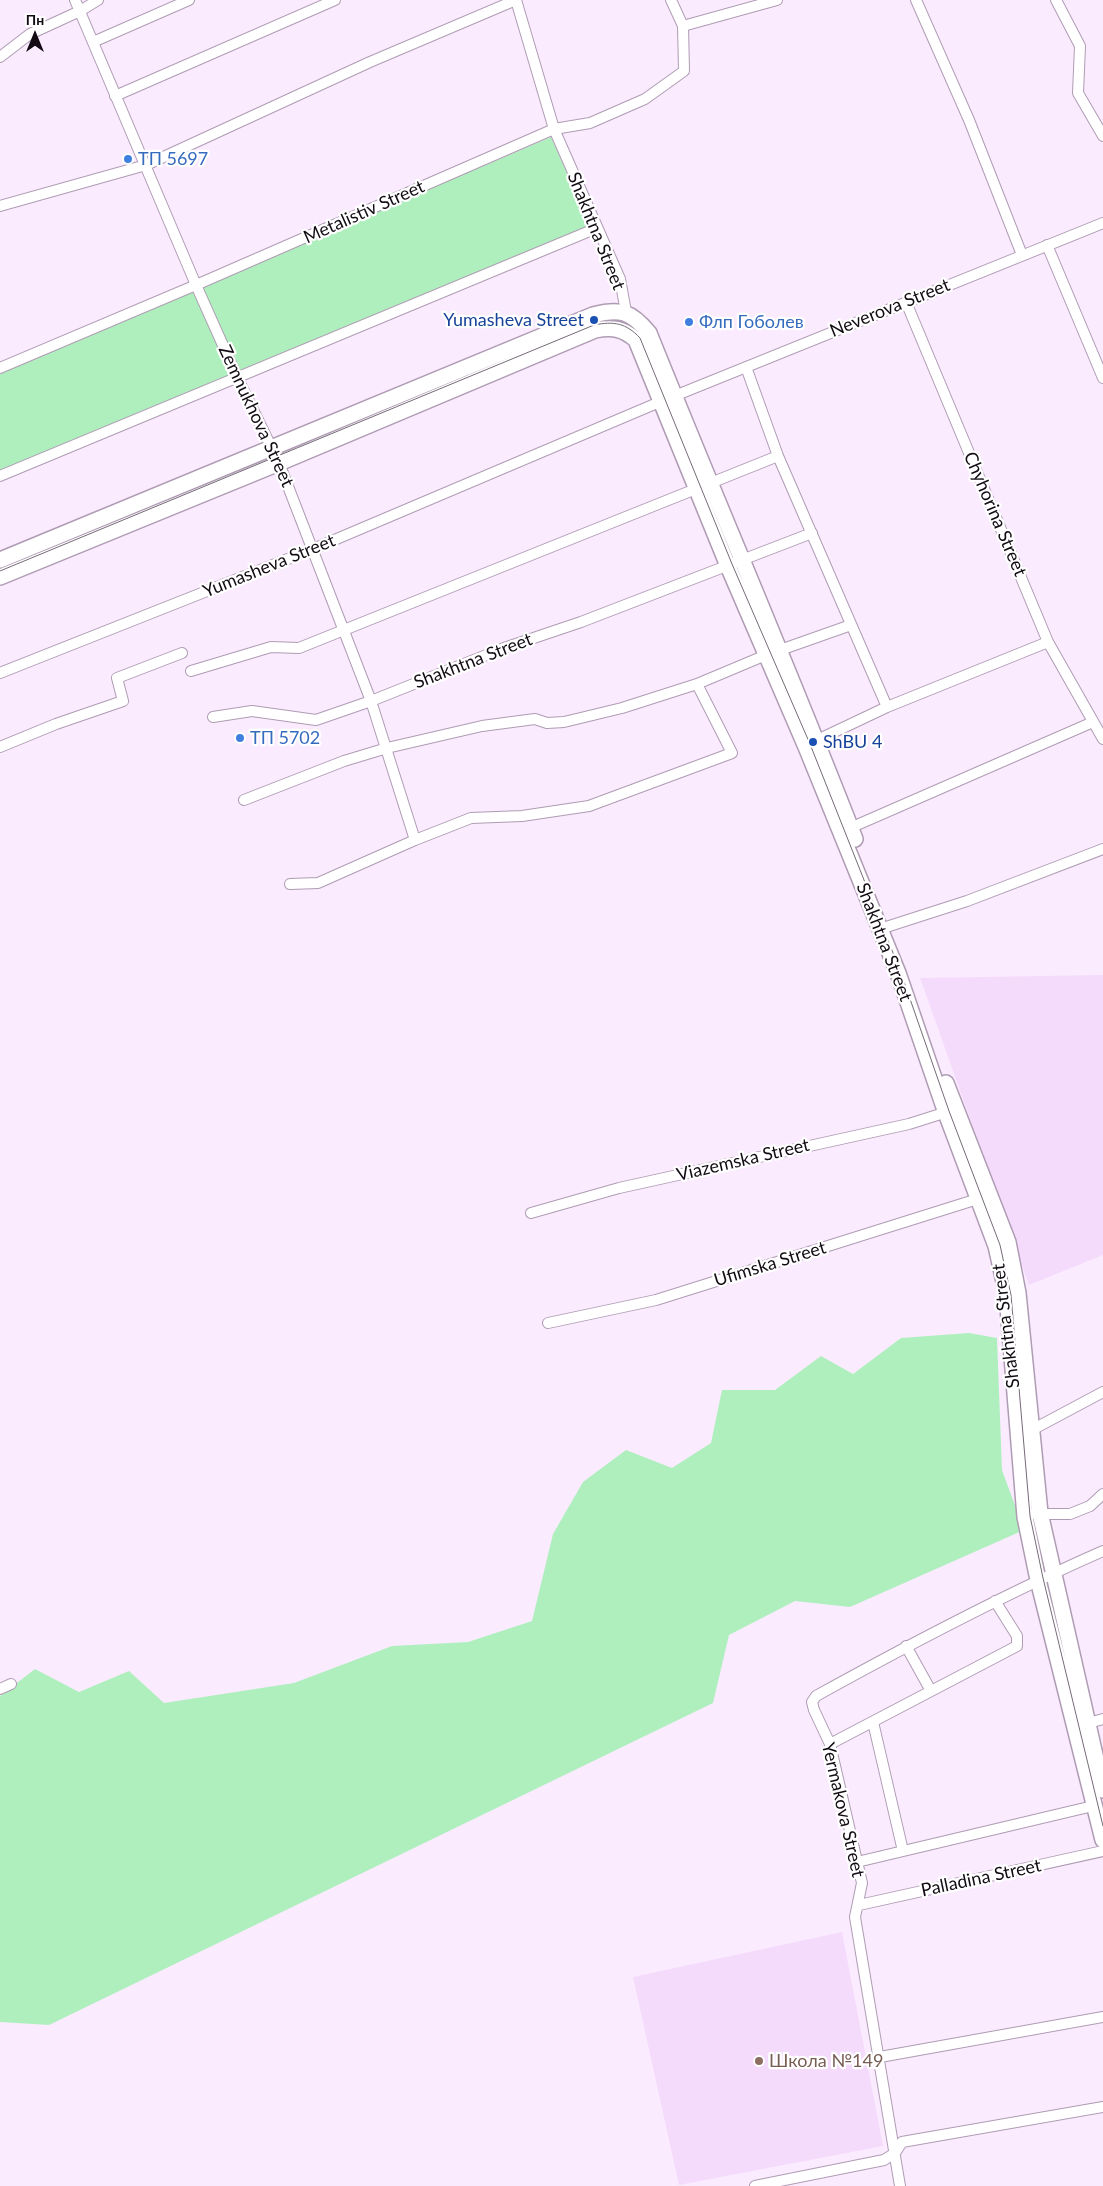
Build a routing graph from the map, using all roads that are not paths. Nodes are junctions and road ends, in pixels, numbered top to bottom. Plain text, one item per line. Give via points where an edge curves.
1 (76, 0) edge
2 (98, 0) edge
3 (189, 0) edge
4 (335, 0) edge
5 (516, 0) edge
6 (671, 0) edge
7 (776, 0) edge
8 (916, 0) edge
9 (1056, 0) edge
10 (80, 11) junction
11 (683, 26) junction
12 (93, 42) junction
13 (0, 57) edge
14 (115, 96) junction
15 (554, 129) junction
16 (1103, 136) edge
17 (146, 165) junction
18 (0, 206) edge
19 (1103, 223) edge
20 (598, 228) junction
21 (1047, 245) junction
22 (1022, 255) junction
23 (196, 285) junction
24 (906, 302) junction
25 (626, 312) junction
26 (746, 367) junction
27 (0, 368) edge
28 (1103, 378) edge
29 (238, 379) junction
30 (668, 399) junction
31 (276, 456) junction
32 (778, 456) junction
33 (0, 476) edge
34 (711, 482) junction
35 (696, 487) junction
36 (812, 533) junction
37 (313, 550) junction
38 (0, 560) edge
39 (734, 563) junction
40 (0, 577) edge
41 (852, 625) junction
42 (344, 630) junction
43 (1048, 642) junction
44 (182, 653) dead end
45 (773, 653) junction
46 (191, 671) dead end
47 (0, 673) edge
48 (697, 684) junction
49 (371, 701) junction
50 (887, 707) junction
51 (213, 717) dead end
52 (1093, 722) junction
53 (1103, 739) edge
54 (812, 743) junction
55 (0, 747) edge
56 (387, 748) junction
57 (244, 800) dead end
58 (850, 828) junction
59 (415, 840) junction
60 (1103, 849) edge
61 (290, 884) dead end
62 (884, 928) junction
63 (950, 1110) junction
64 (983, 1197) junction
65 (531, 1212) dead end
66 (548, 1323) dead end
67 (1103, 1392) edge
68 (1032, 1430) junction
69 (1018, 1437) junction
70 (1103, 1494) edge
71 (1040, 1513) junction
72 (1025, 1518) junction
73 (1103, 1551) edge
74 (1052, 1573) junction
75 (1038, 1580) junction
76 (995, 1602) junction
77 (906, 1646) junction
78 (11, 1684) dead end
79 (0, 1689) edge
80 (931, 1691) junction
81 (1103, 1719) edge
82 (873, 1722) junction
83 (1088, 1723) junction
84 (830, 1744) junction
85 (1103, 1790) edge
86 (1093, 1806) junction
87 (1103, 1840) edge
88 (903, 1851) junction
89 (1103, 1851) edge
90 (857, 1862) junction
91 (859, 1904) junction
92 (1103, 2017) edge
93 (880, 2057) junction
94 (1103, 2107) edge
95 (895, 2153) junction
96 (755, 2186) edge
97 (900, 2186) edge

1 - 10 street, Zemnukhova Street
2 - 10 street
3 - 12 street
4 - 14 street
5 - 15 street, Shakhtna Street
5 - 17 street via 370,62
6 - 11 street
7 - 11 street
8 - 22 street via 970,120
9 - 16 street via 1080,46 1078,93
10 - 12 street, Zemnukhova Street
10 - 13 street via 30,34
11 - 15 street, Metalistiv Street via 684,71 645,99 590,124
12 - 14 street, Zemnukhova Street
14 - 17 street, Zemnukhova Street
15 - 20 street, Shakhtna Street
15 - 23 street, Metalistiv Street
17 - 18 street
17 - 23 street, Zemnukhova Street
19 - 21 street, Neverova Street
20 - 25 street, Shakhtna Street via 620,279
20 - 29 street
21 - 22 street, Neverova Street
21 - 28 street
22 - 24 street, Neverova Street
23 - 27 street, Metalistiv Street
23 - 29 street, Zemnukhova Street
24 - 26 street, Neverova Street
24 - 43 street, Chyhorina Street
25 - 30 main road, Shakhtna Street via 649,333
25 - 31 main road via 609,311 593,315
26 - 30 street, Neverova Street
26 - 32 street
29 - 31 street, Zemnukhova Street
29 - 33 street
30 - 31 main road, Shakhtna Street via 636,340 623,330 595,330
30 - 34 main road, Shakhtna Street
30 - 35 main road, Shakhtna Street
30 - 37 street, Yumasheva Street
31 - 37 street, Zemnukhova Street
31 - 38 main road
31 - 40 main road
32 - 34 street
32 - 36 street
34 - 35 street
34 - 39 main road, Shakhtna Street
35 - 39 main road, Shakhtna Street
35 - 42 street
36 - 39 street, Shakhtna Street
36 - 41 street
37 - 42 street, Zemnukhova Street
37 - 47 street, Yumasheva Street
39 - 45 main road, Shakhtna Street
39 - 49 street, Shakhtna Street
41 - 45 street
41 - 50 street
42 - 46 street via 299,648 271,647
42 - 49 street, Zemnukhova Street
43 - 50 street
43 - 52 street, Chyhorina Street
44 - 55 street via 117,678 123,701
45 - 48 street
45 - 54 main road, Shakhtna Street
48 - 56 street via 564,722 547,724 535,719 482,726
48 - 59 street via 732,753 589,806 522,816 471,818
49 - 51 street, Shakhtna Street via 316,720 252,711
49 - 56 street, Zemnukhova Street
50 - 54 street
52 - 53 street, Chyhorina Street
52 - 58 street
54 - 58 main road, Shakhtna Street
54 - 62 main road, Shakhtna Street
56 - 57 street
56 - 59 street, Zemnukhova Street
58 - 62 main road, Shakhtna Street
59 - 61 street via 318,882
60 - 62 street via 967,901
62 - 63 main road, Shakhtna Street
63 - 64 main road, Shakhtna Street
63 - 65 street, Viazemska Street via 899,1126 619,1188
64 - 66 street, Ufimska Street via 656,1300
64 - 68 main road, Shakhtna Street via 1008,1242 1018,1293
64 - 69 main road, Shakhtna Street via 1006,1295
67 - 68 street
68 - 69 street
68 - 71 main road, Shakhtna Street
69 - 72 main road, Shakhtna Street
70 - 71 street via 1090,1506 1070,1514
71 - 72 street
71 - 74 main road, Shakhtna Street
72 - 75 main road, Shakhtna Street
73 - 74 street, Yermakova Street
74 - 75 street, Yermakova Street
74 - 83 main road, Shakhtna Street
75 - 76 street, Yermakova Street
75 - 86 main road, Shakhtna Street
76 - 77 street, Yermakova Street
76 - 80 street via 1017,1636 1017,1646
77 - 80 street
77 - 84 street, Yermakova Street via 816,1696 812,1702 814,1710
78 - 79 street
80 - 82 street
81 - 83 street
82 - 84 street
82 - 88 street
83 - 85 main road, Shakhtna Street
84 - 90 street, Yermakova Street
86 - 87 main road, Shakhtna Street
86 - 88 street
88 - 90 street
89 - 91 street, Palladina Street
90 - 91 street, Yermakova Street via 862,1883
91 - 93 street, Yermakova Street via 855,1917
92 - 93 street
93 - 95 street, Yermakova Street
94 - 95 street via 902,2142
95 - 96 street via 884,2160
95 - 97 street, Yermakova Street

